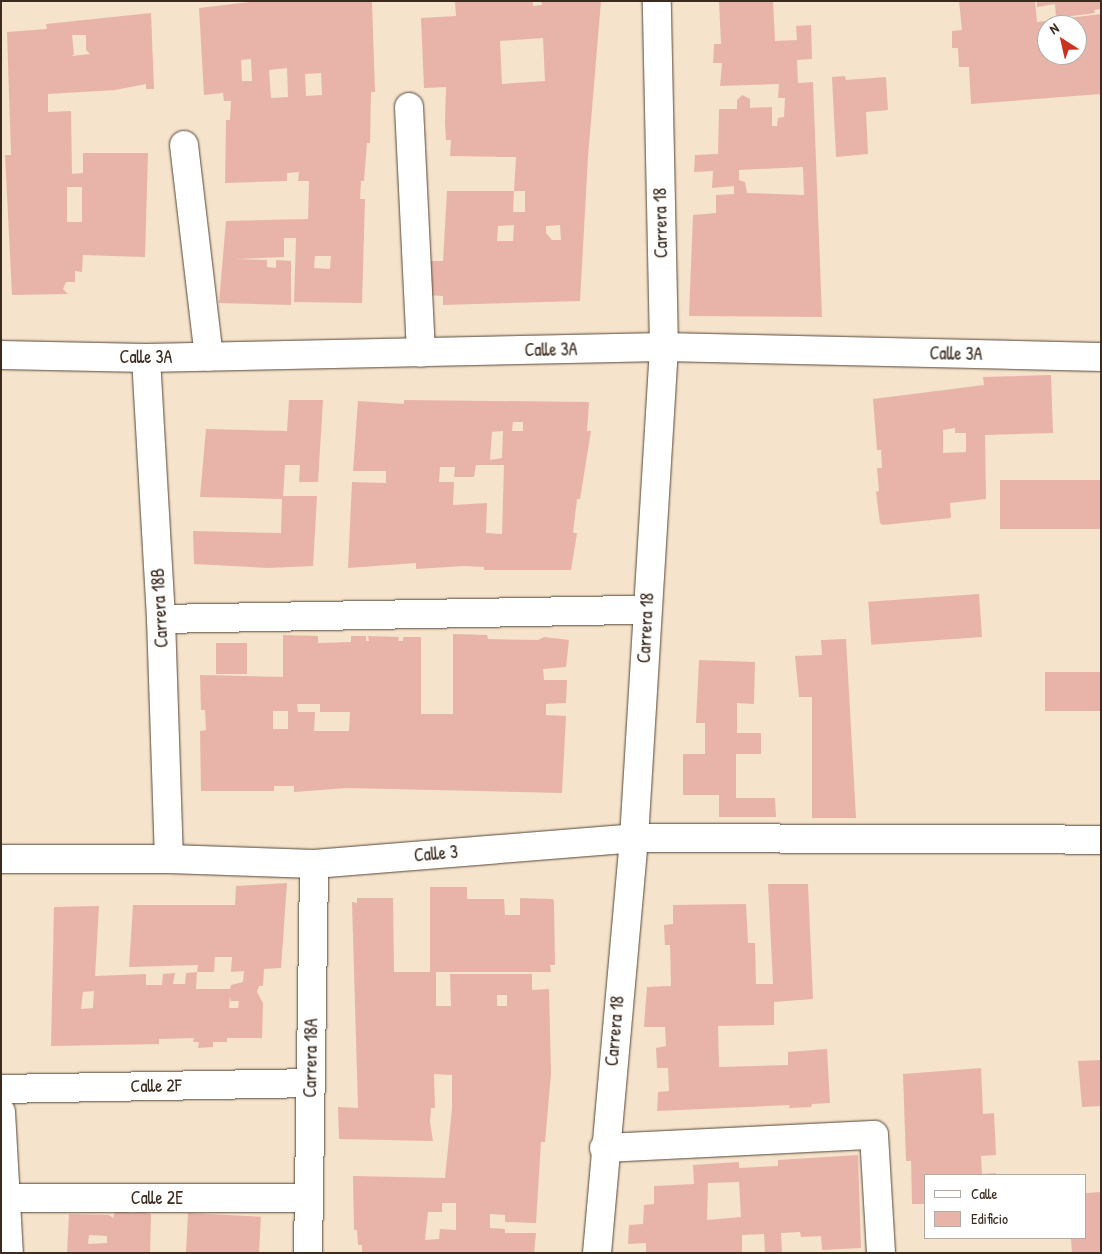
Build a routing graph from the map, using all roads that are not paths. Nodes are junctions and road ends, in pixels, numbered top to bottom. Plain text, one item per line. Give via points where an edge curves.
1 (657, 1) edge
2 (409, 107) dead end
3 (184, 145) dead end
4 (664, 347) junction
5 (421, 353) junction
6 (1, 355) edge
7 (209, 357) junction
8 (1101, 357) edge
9 (146, 358) junction
10 (647, 610) junction
11 (161, 619) junction
12 (634, 838) junction
13 (1101, 840) edge
14 (1, 859) edge
15 (168, 859) junction
16 (314, 864) junction
17 (311, 1083) junction
18 (1, 1089) edge
19 (1, 1112) edge
20 (604, 1148) junction
21 (6, 1198) junction
22 (308, 1198) junction
23 (9, 1253) edge
24 (308, 1253) edge
25 (597, 1253) edge
26 (881, 1253) edge

1 - 4 street, Carrera 18
2 - 5 street
3 - 7 street
4 - 5 street, Calle 3A
4 - 8 street, Calle 3A
4 - 10 street, Carrera 18
5 - 7 street, Calle 3A
6 - 9 street, Calle 3A
7 - 9 street, Calle 3A
9 - 11 street, Carrera 18B
10 - 11 street
10 - 12 street, Carrera 18
11 - 15 street, Carrera 18B
12 - 13 street, Calle 3
12 - 16 street, Calle 3
12 - 20 street, Carrera 18
14 - 15 street, Calle 3
15 - 16 street, Calle 3
16 - 17 street, Carrera 18A
17 - 18 street, Calle 2F
17 - 22 street, Carrera 18A
19 - 21 street
20 - 25 street, Carrera 18
20 - 26 street via 874,1135
21 - 22 street, Calle 2E
21 - 23 street
22 - 24 street, Carrera 18A

